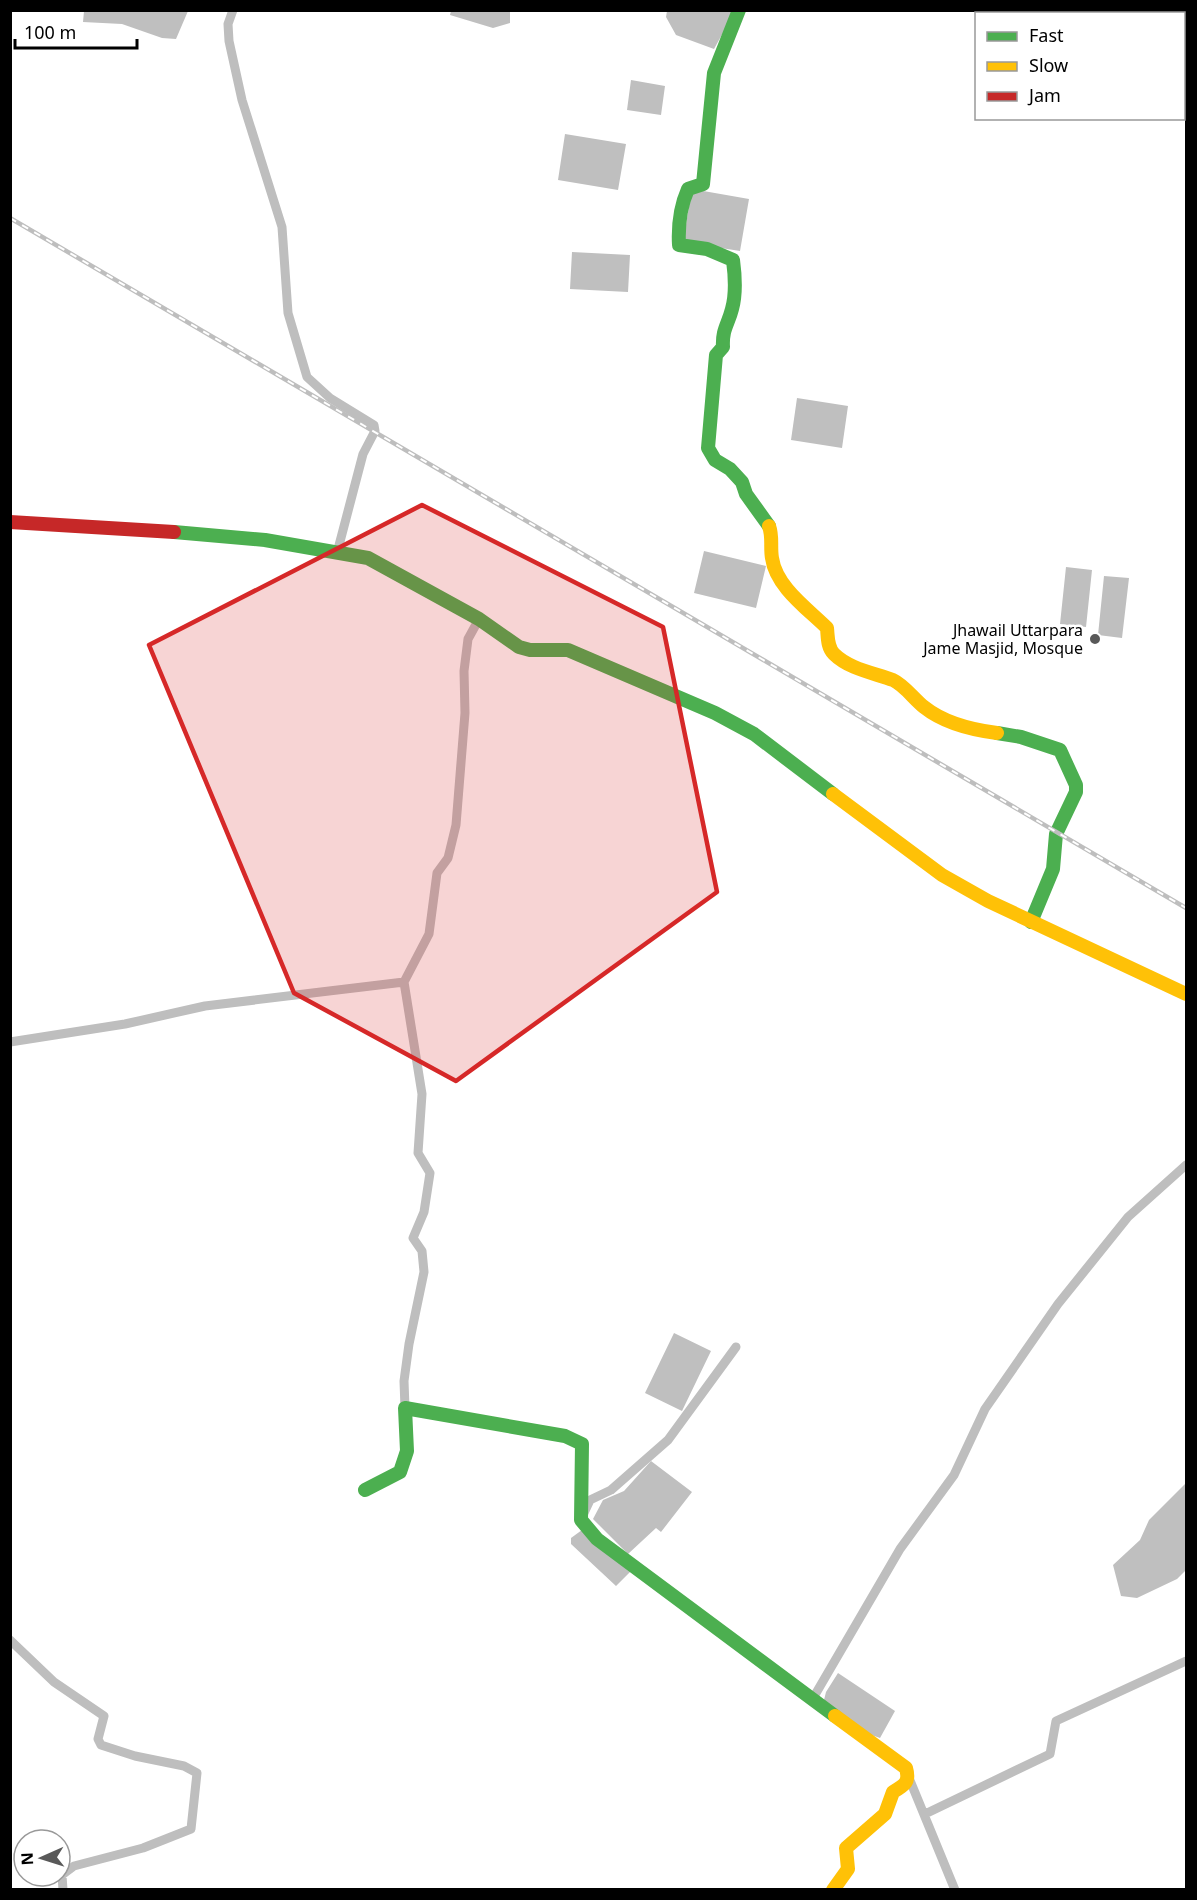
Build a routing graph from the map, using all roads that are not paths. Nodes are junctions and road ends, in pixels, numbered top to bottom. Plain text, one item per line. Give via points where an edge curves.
1 (233, 10) edge
2 (739, 10) edge
3 (10, 522) edge
4 (337, 553) junction
5 (479, 619) junction
6 (1031, 922) junction
7 (404, 982) junction
8 (1186, 994) edge
9 (10, 1042) edge
10 (1186, 1165) edge
11 (736, 1347) dead end
12 (405, 1408) junction
13 (365, 1490) dead end
14 (581, 1520) junction
15 (10, 1641) edge
16 (1186, 1661) edge
17 (812, 1700) junction
18 (909, 1778) junction
19 (925, 1814) junction
20 (63, 1890) edge
21 (833, 1890) edge
22 (955, 1890) edge

1 - 4 street via 228,24 229,41 242,100 282,227 288,313 307,376 330,398 374,425
2 - 6 street via 714,73 703,184 688,189 682,203 679,236 679,245 707,249 733,260 735,272 732,309 722,332 723,347 716,355 708,448 715,460 742,482 746,494 767,520 772,533 772,560 782,583 827,628 834,654 870,674 895,681 930,712 975,730 1022,737 1060,750 1076,792 1056,834 1053,869
3 - 4 street via 265,540
4 - 5 street via 368,558
5 - 6 street via 519,647 568,650 715,713 754,734 942,875
5 - 7 street via 468,639 464,671 465,713 456,825 448,858 437,873 429,934
6 - 8 street
7 - 9 street via 205,1006
7 - 12 street via 422,1094 418,1153 430,1173 424,1212 413,1238 422,1251 424,1272 409,1344
10 - 17 street via 1128,1217 1058,1304 985,1409 954,1475 900,1550
11 - 14 street via 668,1440 610,1490 590,1500
12 - 13 street via 407,1452 400,1472
12 - 14 street via 565,1436 582,1444
14 - 17 street via 597,1539
15 - 20 street via 54,1682 104,1716 100,1745 184,1766 197,1773 190,1828 143,1848 74,1866 62,1875
16 - 19 street via 1056,1721 1050,1754
17 - 18 street via 906,1768
18 - 19 street
18 - 21 street via 906,1785 893,1792 885,1814 846,1848 848,1869
19 - 22 street

